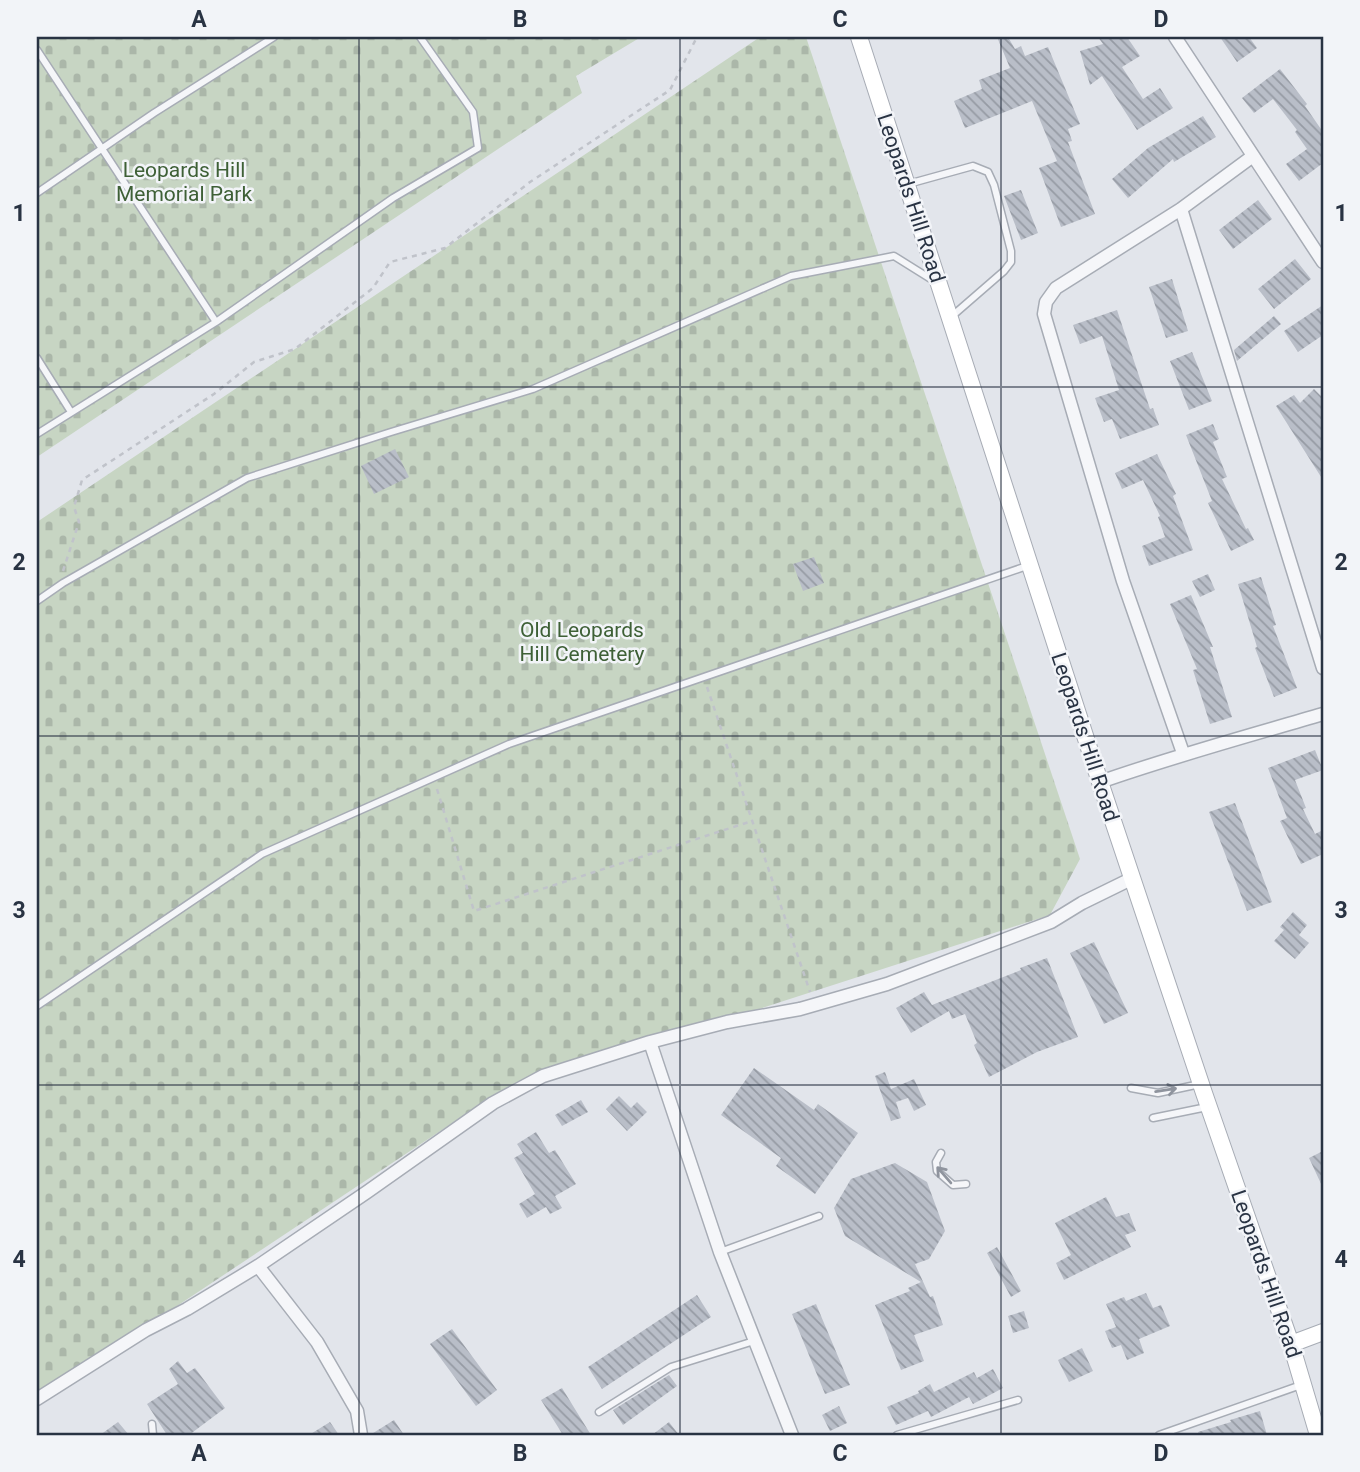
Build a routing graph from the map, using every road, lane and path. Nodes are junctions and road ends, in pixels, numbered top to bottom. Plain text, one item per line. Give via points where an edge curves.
1 (274, 37) edge
2 (420, 37) edge
3 (697, 37) edge
4 (859, 37) edge
5 (1175, 37) edge
6 (37, 50) edge
7 (100, 150) junction
8 (1253, 156) junction
9 (907, 184) junction
10 (37, 193) edge
11 (1181, 209) junction
12 (1323, 262) edge
13 (938, 284) junction
14 (949, 318) junction
15 (216, 322) junction
16 (37, 358) edge
17 (71, 412) junction
18 (37, 434) edge
19 (1029, 565) junction
20 (63, 583) junction
21 (37, 601) edge
22 (1323, 668) edge
23 (704, 677) junction
24 (1323, 714) edge
25 (1183, 753) junction
26 (433, 777) junction
27 (1100, 782) junction
28 (752, 821) junction
29 (1133, 878) junction
30 (814, 1005) junction
31 (37, 1006) edge
32 (650, 1042) junction
33 (1200, 1084) junction
34 (1131, 1088) dead end
35 (1209, 1106) junction
36 (1153, 1118) dead end
37 (941, 1153) dead end
38 (966, 1184) dead end
39 (819, 1216) dead end
40 (720, 1252) junction
41 (258, 1266) junction
42 (1323, 1332) edge
43 (754, 1341) junction
44 (1291, 1344) junction
45 (1303, 1384) junction
46 (37, 1399) edge
47 (1018, 1400) dead end
48 (600, 1412) dead end
49 (152, 1424) dead end
50 (153, 1435) edge
51 (361, 1435) edge
52 (792, 1435) edge
53 (897, 1435) edge
54 (1159, 1435) edge
55 (1318, 1435) edge

1 - 7 lane
2 - 15 lane via 473,112 478,148 393,198
3 - 20 path via 670,90 530,182 444,248 390,262 373,288 295,349 254,362 214,394 82,480 74,507 79,522
4 - 9 main road, Leopards Hill Road
5 - 8 street
6 - 7 lane
7 - 10 lane
7 - 15 lane
8 - 11 street
8 - 12 street
9 - 13 main road, Leopards Hill Road
9 - 14 lane via 973,166 988,172 994,185 1011,261
11 - 22 street
11 - 25 street via 1056,288 1044,314 1124,581
13 - 14 main road, Leopards Hill Road
13 - 20 lane via 894,256 791,276 533,389 247,478
14 - 19 main road, Leopards Hill Road
15 - 17 lane
16 - 17 lane
17 - 18 lane
19 - 23 lane
19 - 27 main road, Leopards Hill Road
20 - 21 lane
23 - 26 lane via 509,744
23 - 28 path
24 - 25 street
25 - 27 street
26 - 28 path via 474,911
26 - 31 lane via 262,854
27 - 29 main road, Leopards Hill Road
28 - 30 path
29 - 30 street via 1051,922 887,984
29 - 33 main road, Leopards Hill Road
30 - 32 street
32 - 40 street
32 - 41 street via 543,1076 492,1103
34 -> 33 lane via 1158,1093
33 - 35 main road, Leopards Hill Road
35 - 36 lane
35 - 44 main road, Leopards Hill Road
38 -> 37 lane via 953,1185 937,1171
39 - 40 lane
40 - 43 street
41 - 46 street
41 - 51 street via 317,1342 358,1411
42 - 44 main road
43 - 48 lane via 671,1367
43 - 52 street
44 - 45 main road, Leopards Hill Road
45 - 54 lane
45 - 55 main road, Leopards Hill Road
47 - 53 lane
49 - 50 lane

